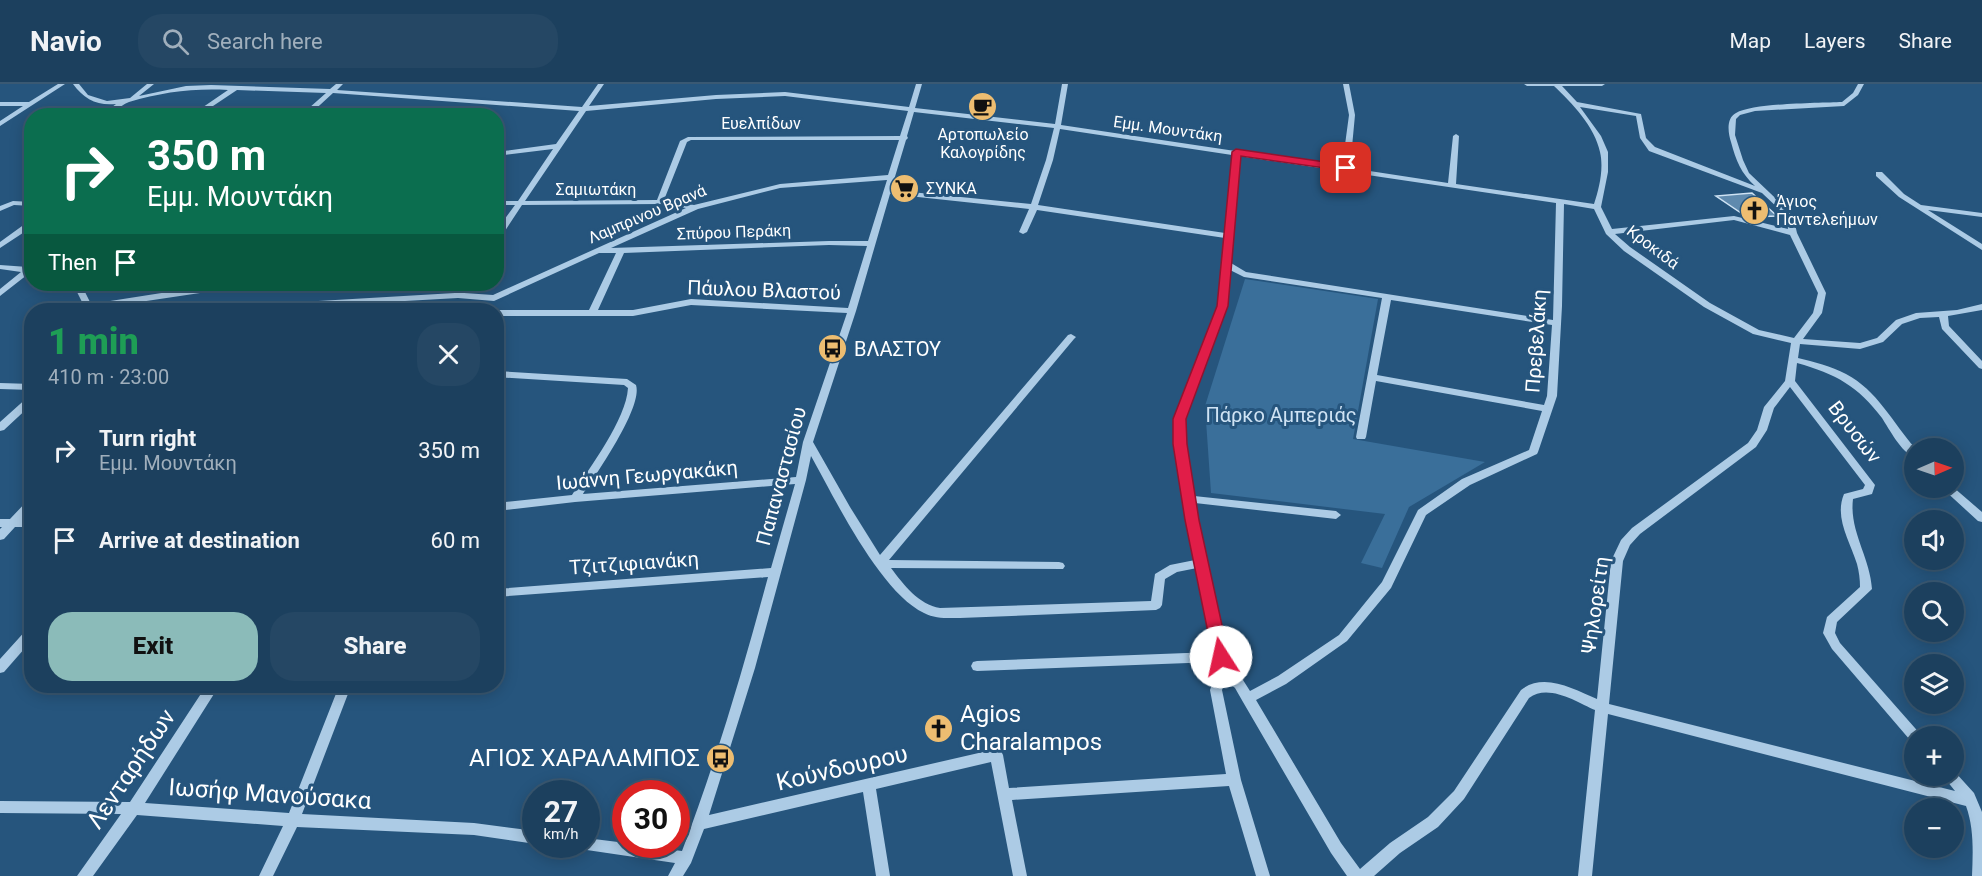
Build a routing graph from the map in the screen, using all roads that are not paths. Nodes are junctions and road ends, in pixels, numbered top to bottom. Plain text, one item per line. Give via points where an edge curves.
1 (62, 84) edge
2 (76, 84) edge
3 (151, 84) edge
4 (340, 84) edge
5 (601, 84) edge
6 (786, 84) edge
7 (919, 84) edge
8 (1065, 84) edge
9 (1347, 84) edge
10 (1527, 84) edge
11 (1602, 84) edge
12 (1861, 84) edge
13 (1557, 85) edge
14 (235, 88) junction
15 (329, 91) junction
16 (785, 94) junction
17 (129, 100) junction
18 (0, 104) edge
19 (29, 104) junction
20 (1575, 104) junction
21 (116, 108) edge
22 (205, 108) edge
23 (311, 108) edge
24 (912, 109) junction
25 (583, 110) junction
26 (0, 124) edge
27 (1059, 127) junction
28 (1456, 136) dead end
29 (905, 138) junction
30 (559, 146) junction
31 (1236, 152) junction
32 (504, 153) edge
33 (1346, 168) junction
34 (1879, 174) dead end
35 (891, 177) junction
36 (1452, 184) junction
37 (888, 192) junction
38 (1766, 194) junction
39 (520, 202) junction
40 (660, 202) junction
41 (1560, 202) junction
42 (504, 203) edge
43 (24, 204) edge
44 (1919, 206) junction
45 (694, 207) junction
46 (1035, 207) junction
47 (1597, 207) junction
48 (0, 209) edge
49 (1982, 214) edge
50 (504, 226) edge
51 (24, 229) edge
52 (1023, 232) dead end
53 (1609, 232) junction
54 (1793, 233) junction
55 (1228, 236) junction
56 (872, 244) junction
57 (0, 246) edge
58 (1982, 248) edge
59 (597, 251) junction
60 (620, 252) junction
61 (1226, 264) junction
62 (0, 267) edge
63 (24, 268) edge
64 (24, 273) edge
65 (198, 291) edge
66 (297, 291) edge
67 (461, 291) edge
68 (182, 292) joint
69 (0, 293) edge
70 (458, 295) junction
71 (1387, 297) junction
72 (494, 298) junction
73 (126, 303) edge
74 (286, 303) edge
75 (350, 303) edge
76 (492, 303) edge
77 (1982, 307) edge
78 (852, 311) junction
79 (504, 313) edge
80 (592, 313) junction
81 (1944, 313) junction
82 (1557, 323) junction
83 (1071, 337) dead end
84 (1796, 341) junction
85 (1795, 360) junction
86 (1982, 366) edge
87 (504, 374) edge
88 (1372, 377) junction
89 (1790, 381) junction
90 (0, 386) edge
91 (24, 387) edge
92 (24, 406) edge
93 (1547, 409) junction
94 (0, 428) edge
95 (1361, 437) dead end
96 (808, 442) junction
97 (1904, 442) edge
98 (801, 480) junction
99 (575, 498) junction
100 (1958, 498) edge
101 (1189, 499) junction
102 (504, 506) edge
103 (24, 511) edge
104 (1336, 515) dead end
105 (1982, 519) edge
106 (0, 523) edge
107 (13, 523) junction
108 (24, 523) edge
109 (0, 536) edge
110 (1200, 563) junction
111 (879, 564) junction
112 (1059, 566) dead end
113 (775, 572) junction
114 (504, 592) edge
115 (24, 640) edge
116 (1221, 657) junction
117 (977, 666) dead end
118 (0, 668) edge
119 (1223, 671) junction
120 (208, 693) edge
121 (342, 693) edge
122 (1248, 698) junction
123 (1602, 708) junction
124 (1906, 726) edge
125 (1234, 780) junction
126 (869, 786) junction
127 (1958, 786) edge
128 (1005, 794) junction
129 (1971, 801) junction
130 (0, 807) edge
131 (134, 808) junction
132 (292, 820) junction
133 (699, 824) junction
134 (522, 836) edge
135 (690, 848) edge
136 (686, 858) joint
137 (84, 876) edge
138 (266, 876) edge
139 (675, 876) edge
140 (687, 876) edge
141 (883, 876) edge
142 (1020, 876) edge
143 (1263, 876) edge
144 (1356, 876) edge
145 (1363, 876) edge
146 (1585, 876) edge
147 (1979, 876) edge

1 - 19 street
2 - 17 street via 95,100
3 - 17 street
4 - 15 street
5 - 25 street
6 - 16 street
7 - 24 street, Παπαναστασίου
8 - 27 street
9 - 33 street via 1352,115
10 - 13 street
11 - 13 street
12 - 38 street via 1844,104 1754,109 1733,119 1732,135 1739,159 1746,174
13 - 20 street
14 - 15 street, Εμμ. Μουντάκη
14 - 17 street, Εμμ. Μουντάκη via 186,88
14 - 22 street
15 - 23 street
15 - 25 street, Εμμ. Μουντάκη
16 - 24 street, Εμμ. Μουντάκη
16 - 25 street, Εμμ. Μουντάκη
17 - 21 street
18 - 19 street
19 - 26 street
20 - 38 street via 1639,115 1643,138 1652,149
20 - 47 street via 1604,152
24 - 27 street, Εμμ. Μουντάκη
24 - 29 street, Παπαναστασίου
25 - 30 street
27 - 31 street, Εμμ. Μουντάκη
27 - 46 street
28 - 36 street
29 - 35 street, Παπαναστασίου
29 - 40 street, Ευελπίδων via 690,138 684,141
30 - 32 street
30 - 39 street
31 - 33 street, Εμμ. Μουντάκη
31 - 55 street
33 - 36 street, Εμμ. Μουντάκη
34 - 44 street via 1888,187
35 - 37 street, Παπαναστασίου
35 - 45 street, Λαμπρινου Βρανά via 780,186
36 - 41 street, Εμμ. Μουντάκη
37 - 46 street
37 - 56 street, Παπαναστασίου
38 - 54 street via 1784,210
39 - 40 street, Σαμιωτάκη
39 - 42 street, Σαμιωτάκη
39 - 50 street
40 - 45 street, Σαμιωτάκη
41 - 47 street, Εμμ. Μουντάκη
41 - 82 street, Πρεβελάκη
43 - 48 street via 11,203
44 - 49 street
44 - 58 street
45 - 59 street, Λαμπρινου Βρανά
46 - 52 street
46 - 55 street
47 - 53 street, Κροκιδά
51 - 57 street
53 - 54 street via 1734,218
53 - 84 street, Κροκιδά via 1627,249 1733,320 1756,332
54 - 84 street via 1823,302
55 - 61 street
56 - 60 street, Σπύρου Περάκη
56 - 78 street, Παπαναστασίου
59 - 60 street, Σπύρου Περάκη
59 - 72 street, Λαμπρινου Βρανά
60 - 80 street
61 - 71 street via 1244,274
61 - 101 street via 1223,306 1180,419
62 - 63 street
64 - 69 street
65 - 68 street
66 - 74 street
67 - 70 street
68 - 73 street
70 - 72 street
70 - 75 street
71 - 82 street
71 - 88 street
72 - 76 street
77 - 81 street, Κροκιδά
78 - 80 street, Πάυλου Βλαστού via 691,302 646,312
78 - 96 street, Παπαναστασίου
79 - 80 street, Πάυλου Βλαστού
81 - 84 street, Κροκιδά via 1899,322 1880,340 1868,345
81 - 86 street via 1945,327
82 - 93 street, Πρεβελάκη via 1552,396
83 - 111 street
84 - 85 street, Ψηλορείτη
85 - 89 street, Ψηλορείτη
85 - 97 street via 1835,372 1854,383
87 - 99 street via 627,382 633,387 634,395 615,434
88 - 93 street
88 - 95 street
89 - 123 street, Ψηλορείτη via 1769,407 1762,430 1752,445 1625,543 1617,561
89 - 124 street, Βρυσών via 1870,485 1868,491 1848,497 1845,507 1846,521 1865,567 1866,589 1831,620 1829,633 1847,661
90 - 91 street
92 - 94 street
93 - 122 street, Πρεβελάκη via 1533,452 1466,482 1422,513 1387,585 1343,638 1297,671
96 - 98 street, Παπαναστασίου
96 - 111 street
98 - 99 street, Ιωάννη Γεωργακάκη
98 - 113 street, Παπαναστασίου
99 - 102 street, Ιωάννη Γεωργακάκη
100 - 105 street
101 - 104 street
101 - 110 street
103 - 107 street
106 - 107 street
107 - 108 street
107 - 109 street
110 - 111 street via 1174,568 1159,577 1156,605 942,613 920,606
110 - 116 street
111 - 112 street
113 - 114 street, Τζιτζιφιανάκη
113 - 133 street, Παπαναστασίου
115 - 118 street
116 - 117 street
116 - 119 street
119 - 122 street
119 - 125 street via 1216,690
120 - 131 street, Λενταρήδων
121 - 132 street
122 - 144 street
123 - 129 street
123 - 145 street via 1546,686 1533,686 1459,795 1433,822
123 - 146 street, Ψηλορείτη
125 - 128 street
125 - 143 street
126 - 128 street, Κούνδουρου via 996,755
126 - 133 street, Κούνδουρου
126 - 141 street
127 - 129 street
128 - 142 street
129 - 147 street via 1981,838
130 - 131 street, Ιωσήφ Μανούσακα
131 - 132 street, Ιωσήφ Μανούσακα
131 - 137 street, Λενταρήδων
132 - 134 street, Ιωσήφ Μανούσακα via 474,829
132 - 138 street
133 - 135 street, Παπαναστασίου
136 - 139 street, Παπαναστασίου
136 - 140 street

